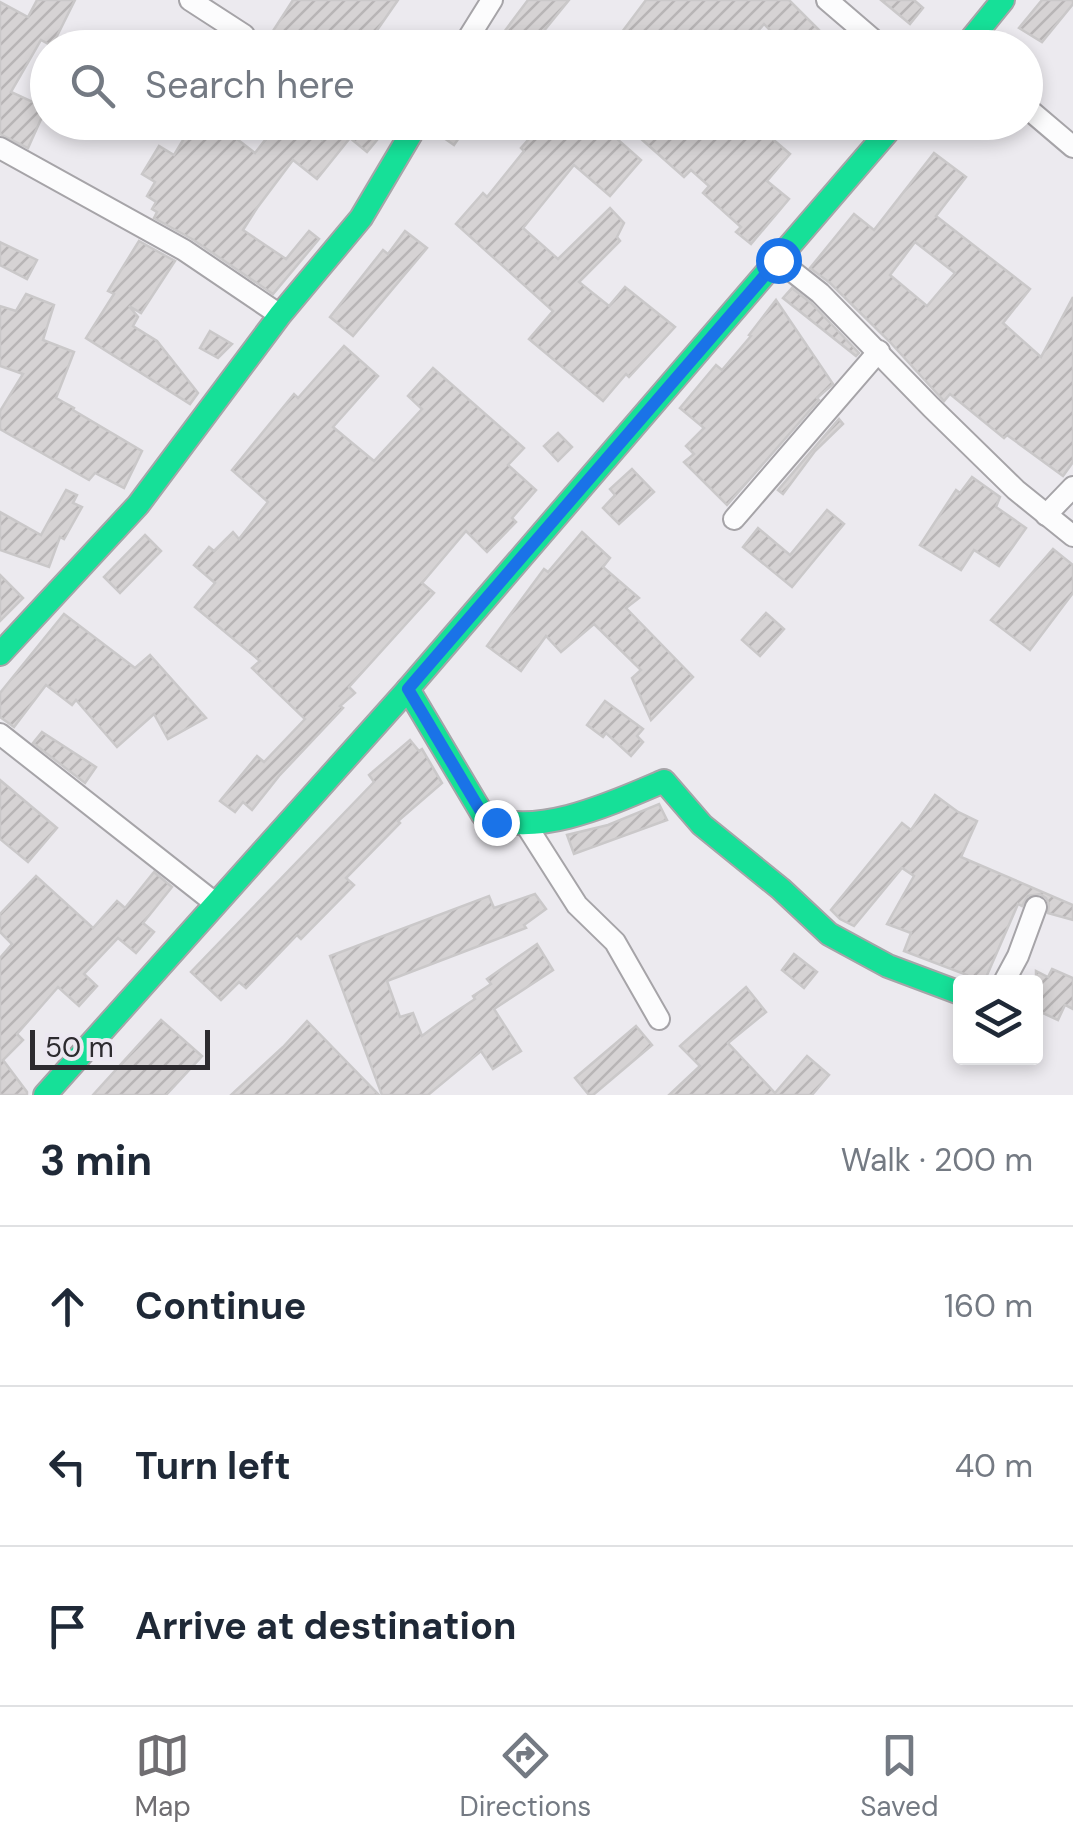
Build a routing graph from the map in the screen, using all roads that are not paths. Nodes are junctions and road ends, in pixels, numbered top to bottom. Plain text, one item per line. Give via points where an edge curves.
1 (190, 0) edge
2 (492, 0) edge
3 (827, 0) edge
4 (1003, 0) edge
5 (236, 30) edge
6 (473, 30) edge
7 (862, 30) edge
8 (979, 30) edge
9 (1043, 121) edge
10 (408, 140) edge
11 (881, 140) edge
12 (1073, 146) edge
13 (0, 148) edge
14 (778, 260) junction
15 (280, 315) junction
16 (879, 352) junction
17 (1073, 488) edge
18 (1046, 515) junction
19 (734, 519) dead end
20 (1073, 536) edge
21 (0, 654) edge
22 (408, 689) junction
23 (0, 734) edge
24 (526, 825) junction
25 (215, 903) junction
26 (1036, 907) dead end
27 (1008, 975) edge
28 (953, 990) edge
29 (658, 1018) dead end
30 (44, 1095) edge

1 - 5 street
2 - 6 street
3 - 7 street
4 - 8 street
9 - 12 street
10 - 15 street via 362,218
11 - 14 street
13 - 15 street via 184,250
14 - 16 street
14 - 22 street
15 - 21 street via 138,505
16 - 18 street
16 - 19 street
17 - 18 street
18 - 20 street
22 - 24 street via 483,815
22 - 25 street
23 - 25 street
24 - 28 street via 601,808 664,781 702,825 828,934
24 - 29 street via 577,905 615,942
25 - 30 street
26 - 27 street

